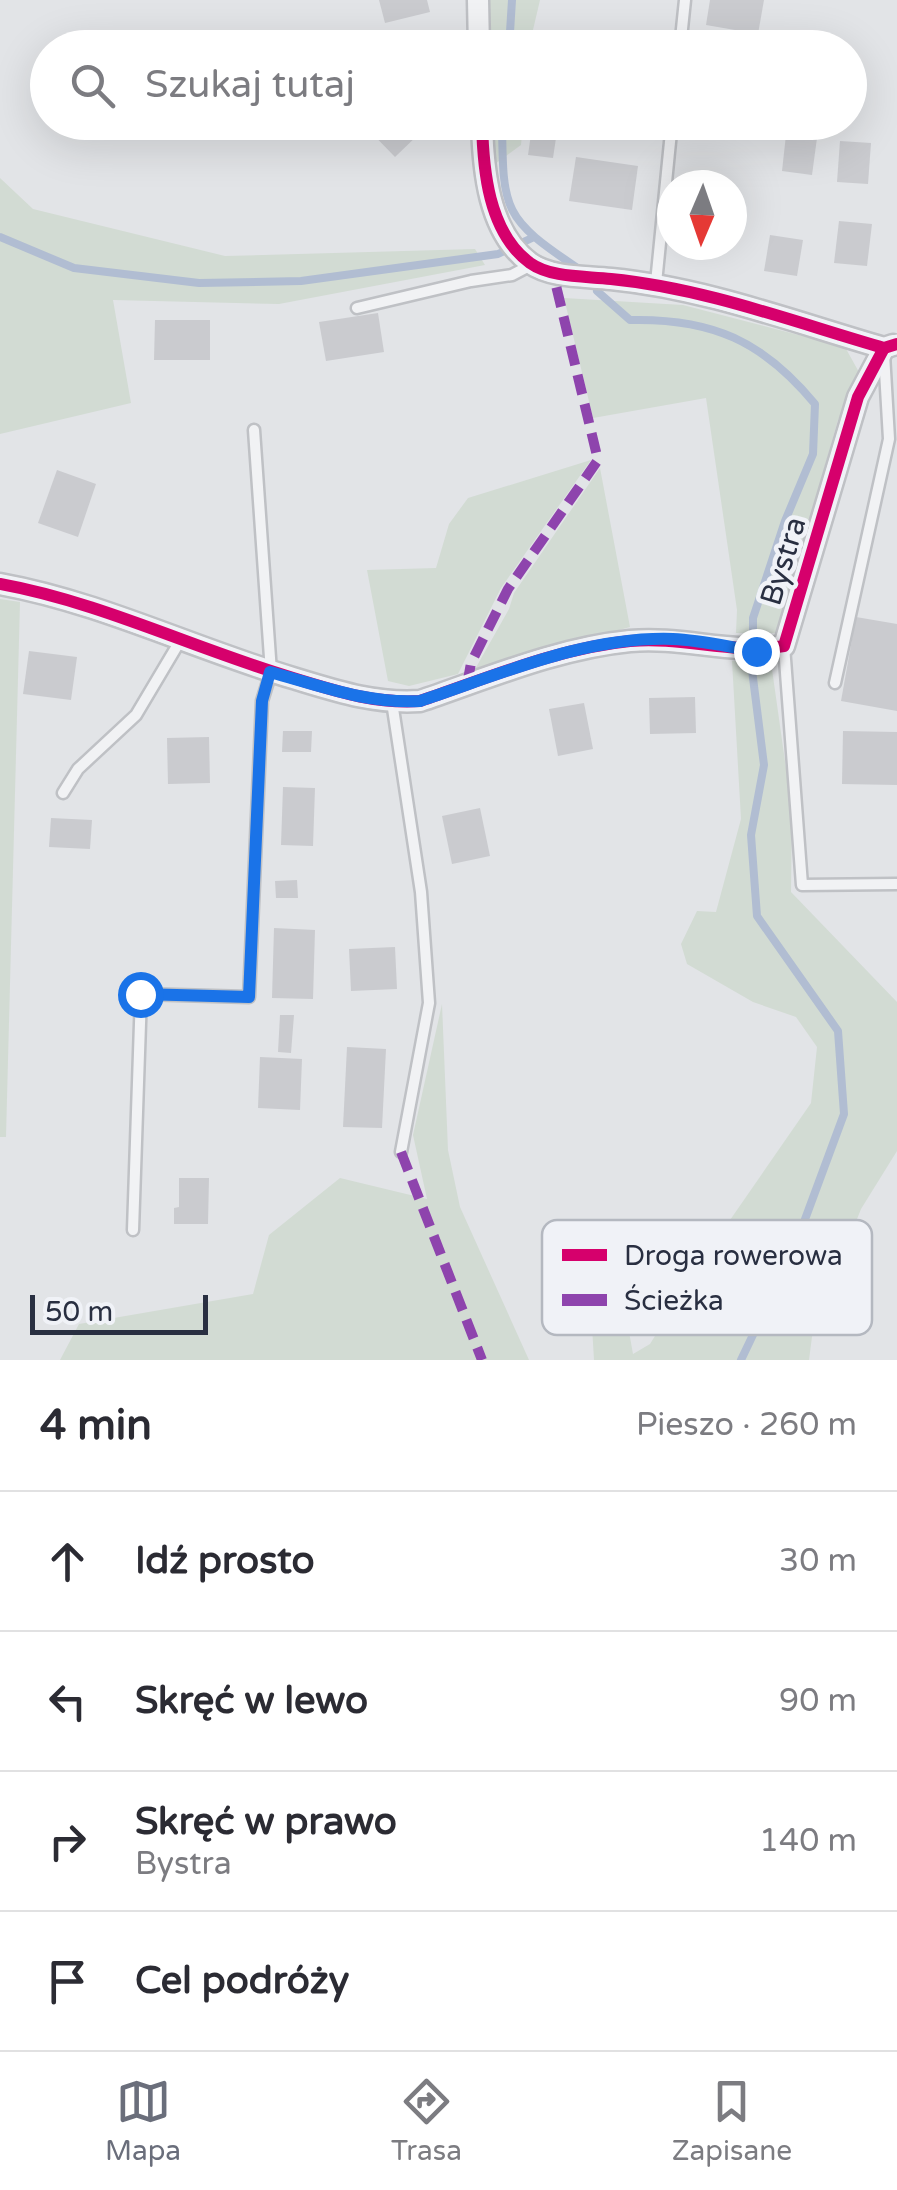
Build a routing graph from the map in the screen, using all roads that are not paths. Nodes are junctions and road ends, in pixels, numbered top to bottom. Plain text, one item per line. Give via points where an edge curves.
1 (478, 0) edge
2 (685, 0) edge
3 (479, 30) edge
4 (682, 30) edge
5 (484, 140) edge
6 (670, 140) edge
7 (528, 261) junction
8 (656, 283) junction
9 (357, 308) dead end
10 (891, 346) edge
11 (254, 430) dead end
12 (0, 584) edge
13 (180, 641) junction
14 (784, 646) junction
15 (270, 672) junction
16 (835, 682) dead end
17 (392, 702) junction
18 (63, 793) dead end
19 (897, 884) edge
20 (401, 1152) dead end
21 (133, 1230) dead end

1 - 3 street
2 - 4 lane
5 - 7 street via 490,198
6 - 8 lane
7 - 8 street via 553,273
7 - 9 lane via 512,275
8 - 10 street
10 - 14 street, Bystra via 858,398
10 - 16 lane via 888,440
11 - 15 lane
12 - 13 street, Bystra via 49,594
13 - 15 street, Bystra
13 - 18 lane via 136,715 78,769
14 - 17 street, Bystra via 756,651 674,639 630,641 588,647 420,701
14 - 19 lane via 802,885
15 - 17 street, Bystra
15 - 21 lane via 262,701 249,997 140,994
17 - 20 lane via 430,1003

